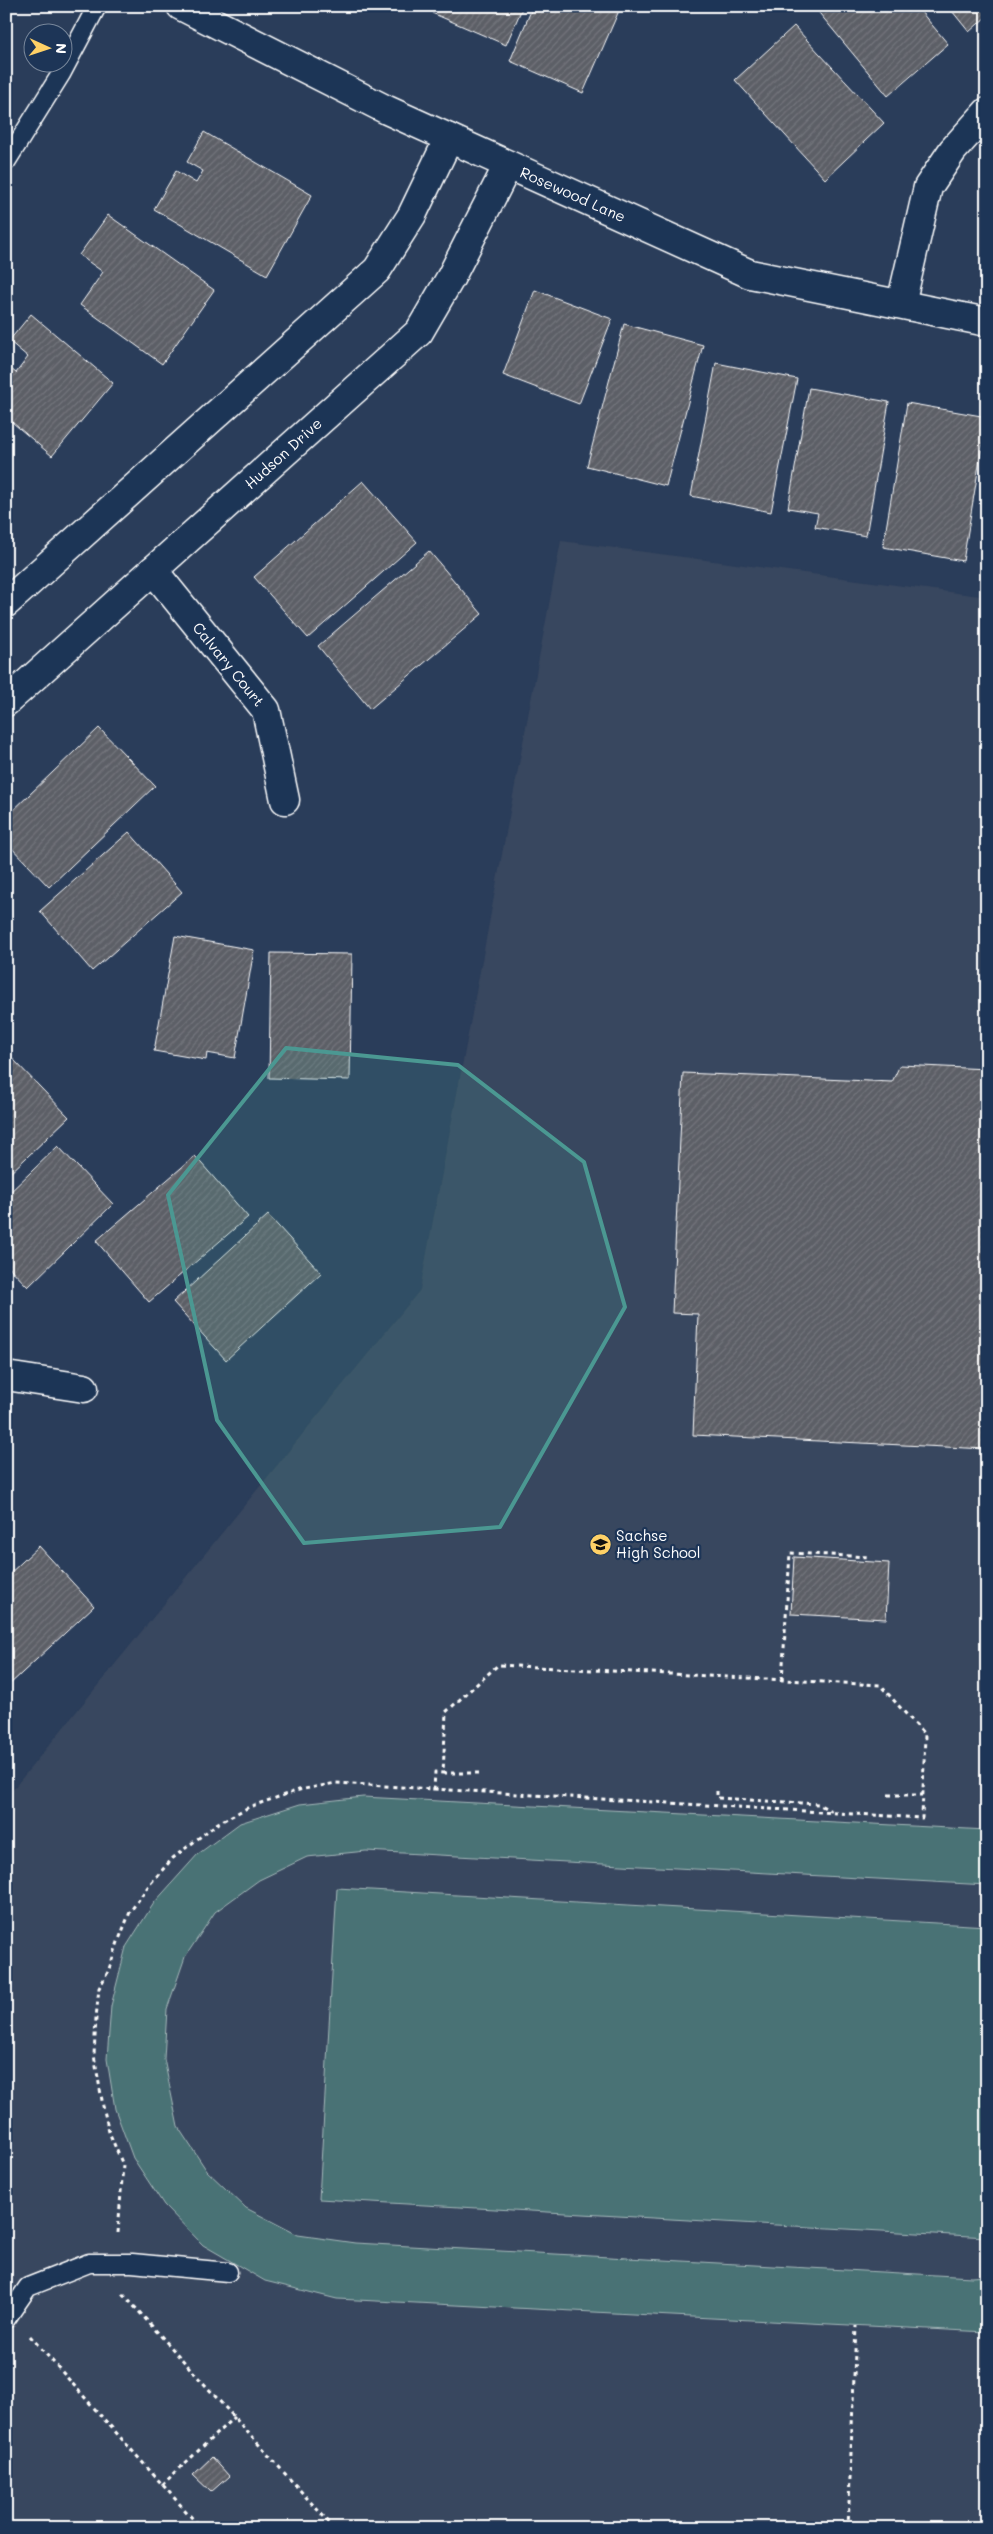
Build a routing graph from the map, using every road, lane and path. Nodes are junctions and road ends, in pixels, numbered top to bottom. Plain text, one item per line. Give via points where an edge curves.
1 (97, 6) edge
2 (181, 6) edge
3 (987, 112) edge
4 (449, 138) junction
5 (6, 162) edge
6 (508, 165) junction
7 (902, 304) junction
8 (987, 322) edge
9 (153, 570) junction
10 (6, 603) edge
11 (6, 702) edge
12 (285, 800) dead end
13 (6, 1376) edge
14 (84, 1388) dead end
15 (870, 1556) dead end
16 (782, 1680) junction
17 (443, 1773) junction
18 (479, 1773) dead end
19 (434, 1788) junction
20 (717, 1790) dead end
21 (888, 1795) dead end
22 (923, 1796) junction
23 (836, 1813) junction
24 (117, 2262) junction
25 (228, 2272) dead end
26 (8, 2317) edge
27 (856, 2326) dead end
28 (234, 2417) junction
29 (162, 2484) junction
30 (200, 2528) edge
31 (334, 2528) edge
32 (848, 2528) edge

1 - 5 lane via 61,74
2 - 4 street, Rosewood Lane via 378,106
3 - 7 street via 953,150 928,187
4 - 6 street, Rosewood Lane
4 - 10 street via 412,215 377,270
6 - 7 street, Rosewood Lane via 750,274
6 - 9 street, Hudson Drive via 451,277 418,332
7 - 8 street, Rosewood Lane
9 - 11 street, Hudson Drive
9 - 12 street, Calvary Court via 266,710
13 - 14 street
15 - 16 path via 790,1553
16 - 17 path via 498,1665 446,1712
16 - 22 path via 880,1685 925,1735
17 - 18 path
17 - 19 path via 435,1772
19 - 23 path
19 - 24 path via 336,1783 299,1790 249,1807 218,1823 172,1858 130,1912 99,1988 94,2055 109,2132 122,2165
20 - 23 path via 717,1798 818,1804
21 - 22 path
22 - 23 path via 922,1818
24 - 25 lane
24 - 26 lane via 89,2263 28,2287
24 - 28 path via 119,2289
26 - 29 path
27 - 32 path
28 - 29 path
28 - 31 path
29 - 30 path

